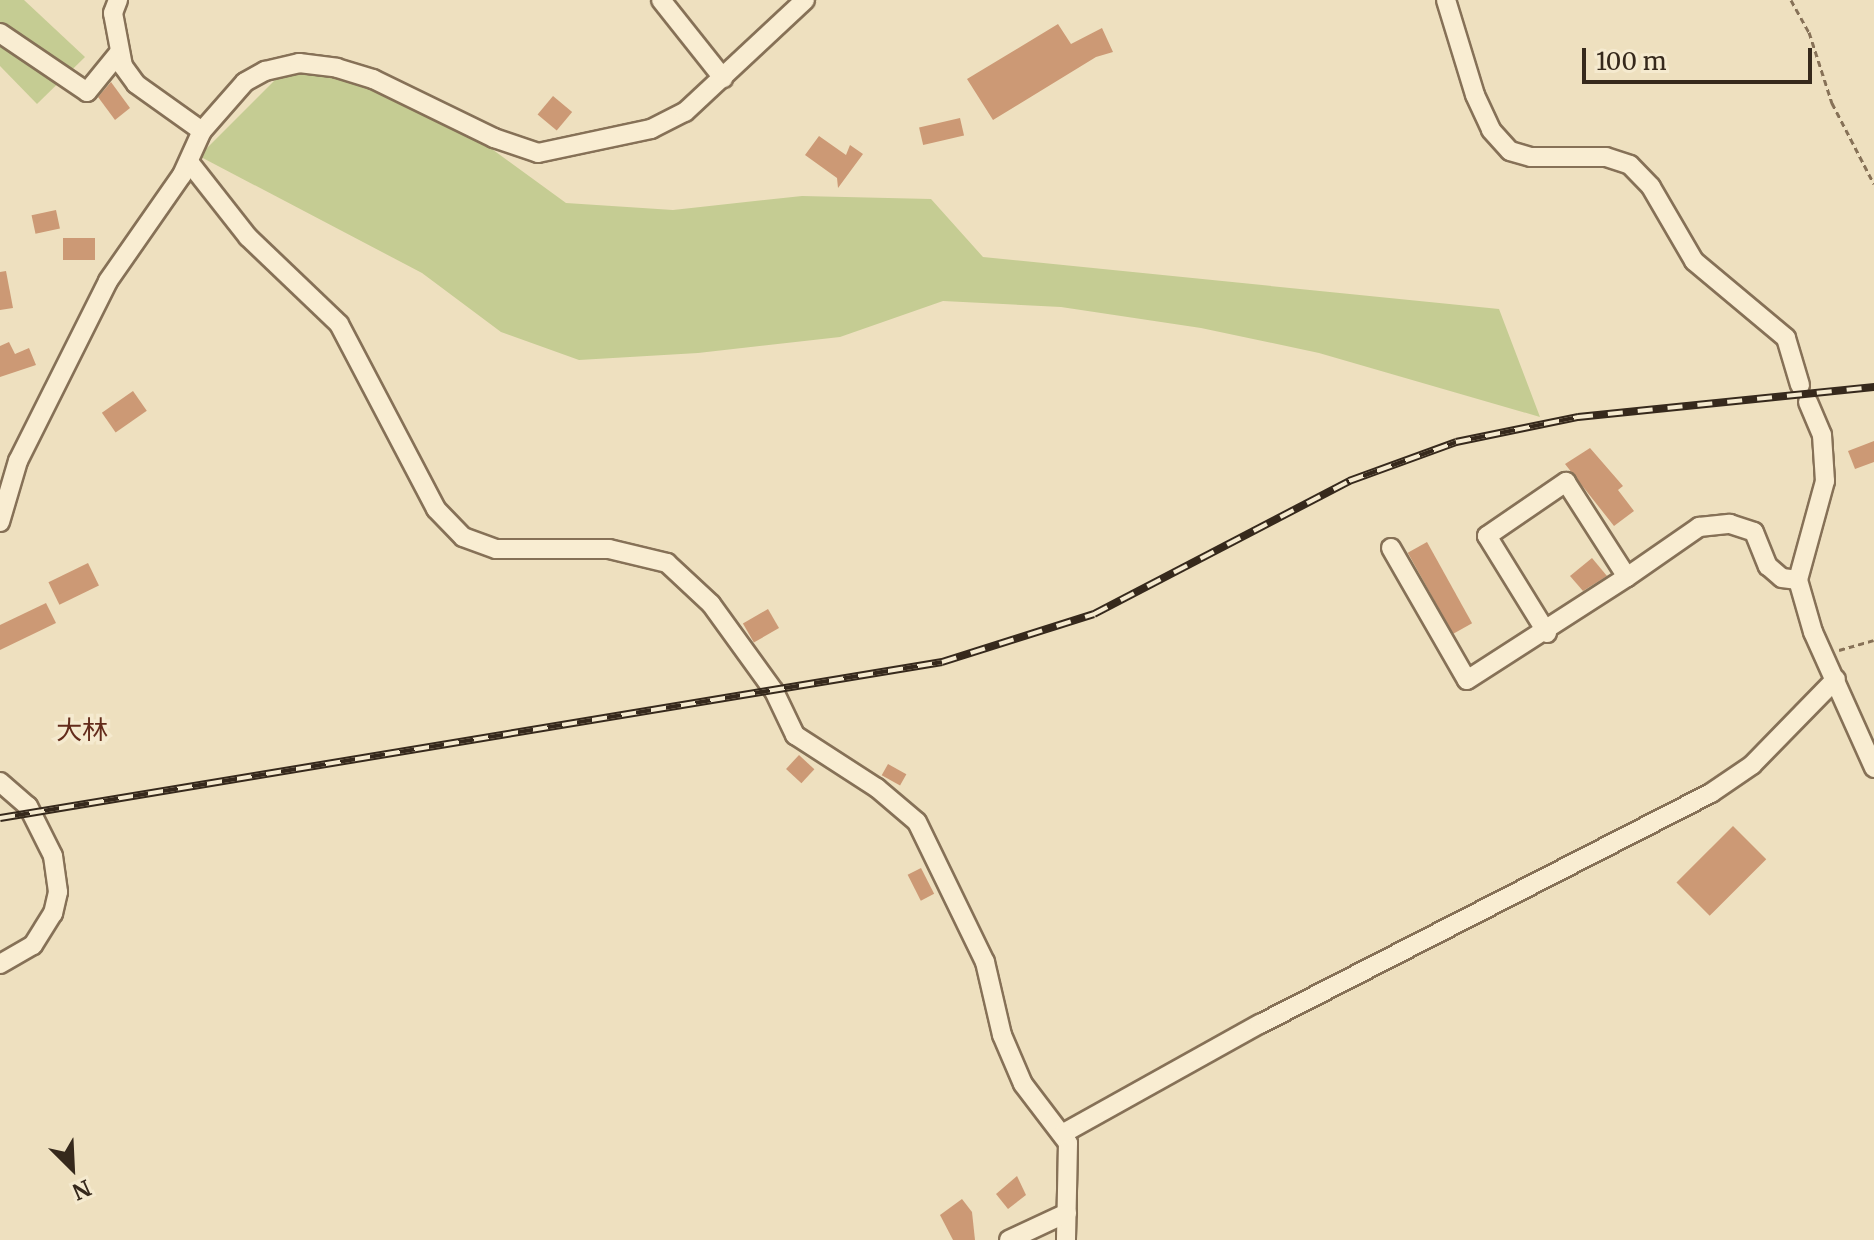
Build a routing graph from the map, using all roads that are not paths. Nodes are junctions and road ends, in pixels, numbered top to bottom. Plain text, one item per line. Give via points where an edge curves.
1 (118, 0) edge
2 (661, 0) edge
3 (805, 0) edge
4 (1446, 0) edge
5 (0, 33) edge
6 (118, 54) junction
7 (723, 78) junction
8 (202, 131) junction
9 (189, 162) junction
10 (0, 522) edge
11 (1391, 548) dead end
12 (1627, 577) junction
13 (1798, 580) junction
14 (1547, 633) junction
15 (1836, 679) junction
16 (1874, 768) edge
17 (0, 782) edge
18 (0, 964) edge
19 (1062, 1134) junction
20 (1067, 1213) junction
21 (1009, 1240) edge
22 (1066, 1240) edge

1 - 6 street via 113,13
2 - 7 street
3 - 7 street via 764,33
4 - 13 street via 1475,95 1491,130 1510,151 1531,157 1606,157 1630,165 1651,187 1694,261 1786,338 1822,435 1825,481
5 - 6 street via 87,92
6 - 8 street via 136,84
7 - 8 street via 685,112 651,129 538,153 494,138 373,79 299,63 245,82
8 - 9 street
9 - 10 street via 108,281 82,330 18,461
9 - 19 street via 248,237 339,324 436,509 463,537 496,549 609,549 667,563 720,617 774,691 795,735 909,812 985,962 1002,1035 1023,1084
11 - 14 street via 1467,680
12 - 13 street via 1699,527 1730,524 1754,532 1768,566 1782,578
12 - 14 street
12 - 14 street via 1566,482 1487,536
13 - 15 street
15 - 16 street
15 - 19 street via 1752,765 1711,793 1260,1024
17 - 18 street via 28,806 53,856 58,892 53,913 33,945
19 - 20 street via 1068,1143
20 - 21 street
20 - 22 street

